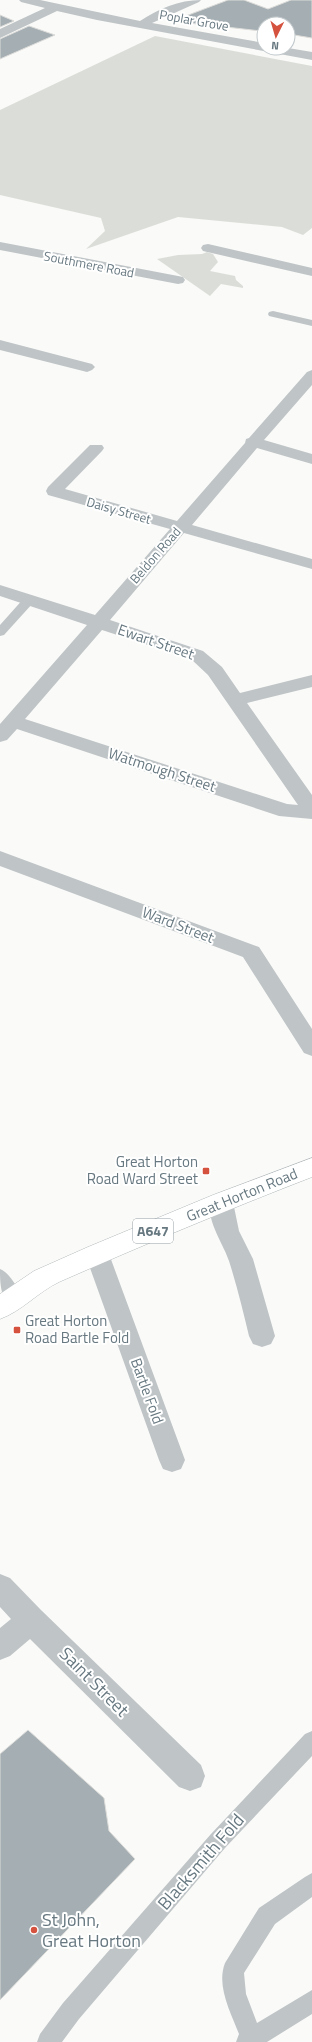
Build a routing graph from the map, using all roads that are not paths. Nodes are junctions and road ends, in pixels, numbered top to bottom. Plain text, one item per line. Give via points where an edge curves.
1 (25, 0) edge
2 (195, 0) edge
3 (56, 7) junction
4 (142, 25) junction
5 (0, 34) edge
6 (256, 46) edge
7 (296, 53) edge
8 (312, 56) edge
9 (0, 246) edge
10 (208, 248) dead end
11 (235, 254) junction
12 (223, 267) dead end
13 (312, 272) edge
14 (178, 280) dead end
15 (273, 314) dead end
16 (312, 323) edge
17 (0, 345) edge
18 (15, 349) junction
19 (0, 362) edge
20 (87, 367) dead end
21 (312, 375) edge
22 (252, 442) junction
23 (96, 448) dead end
24 (312, 458) edge
25 (179, 528) junction
26 (312, 564) edge
27 (0, 590) edge
28 (30, 600) junction
29 (97, 622) junction
30 (0, 632) edge
31 (312, 681) edge
32 (236, 700) junction
33 (13, 721) junction
34 (0, 736) edge
35 (312, 811) edge
36 (0, 858) edge
37 (312, 1047) edge
38 (312, 1167) edge
39 (220, 1202) junction
40 (97, 1254) junction
41 (0, 1276) edge
42 (7, 1303) edge
43 (262, 1336) dead end
44 (172, 1460) dead end
45 (0, 1587) edge
46 (31, 1620) junction
47 (0, 1646) edge
48 (312, 1741) edge
49 (190, 1776) dead end
50 (312, 1884) edge
51 (312, 2001) edge
52 (250, 2040) edge
53 (48, 2042) edge

1 - 3 street, Poplar Grove
2 - 4 street via 156,16
3 - 4 street, Poplar Grove
3 - 5 street
4 - 6 street, Poplar Grove
7 - 8 street
9 - 14 street, Southmere Road
10 - 11 street
11 - 12 street
11 - 13 street
15 - 16 lane
17 - 18 street
18 - 19 street
18 - 20 street
21 - 22 street, Beldon Road
22 - 24 street
22 - 25 street, Beldon Road
23 - 25 street, Daisy Street via 54,491
25 - 26 street, Daisy Street
25 - 29 street, Beldon Road
27 - 28 street, Ewart Street
28 - 29 street, Ewart Street
28 - 30 lane
29 - 32 street, Ewart Street via 197,655 215,671
29 - 33 street, Beldon Road
31 - 32 street
32 - 35 street, Ewart Street
33 - 34 street, Beldon Road
33 - 35 street, Watmough Street via 286,811
36 - 37 street, Ward Street via 251,952
38 - 39 main road, Great Horton Road / A647
39 - 40 main road, Great Horton Road / A647
39 - 43 street via 227,1232 242,1259
40 - 42 main road, Great Horton Road / A647 via 43,1278
40 - 44 street, Bartle Fold
41 - 42 lane
45 - 46 street, Saint Street
46 - 47 street
46 - 49 street, Saint Street
48 - 53 lane, Blacksmith Fold via 213,1847
50 - 52 lane via 267,1916 233,1971 235,1994
51 - 52 lane

